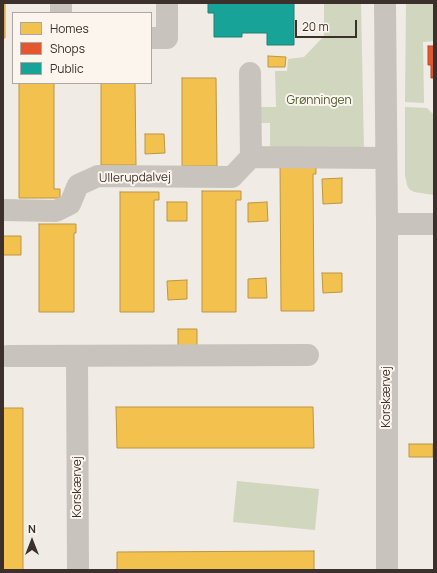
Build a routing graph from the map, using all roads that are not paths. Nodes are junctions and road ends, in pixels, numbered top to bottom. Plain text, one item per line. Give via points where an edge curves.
1 (167, 3) edge
2 (385, 3) edge
3 (152, 38) edge
4 (250, 73) dead end
5 (250, 157) junction
6 (386, 158) junction
7 (3, 210) edge
8 (387, 224) junction
9 (434, 224) edge
10 (308, 355) dead end
11 (7, 356) dead end
12 (77, 356) junction
13 (78, 570) edge
14 (387, 570) edge

1 - 3 street via 167,38
2 - 6 street
4 - 5 street
5 - 6 street
5 - 7 street, Ullerupdalvej via 232,177 98,176 78,185 70,204 56,211
6 - 8 street
8 - 9 street
8 - 14 street, Korskærvej
10 - 12 street
11 - 12 street
12 - 13 street, Korskærvej

